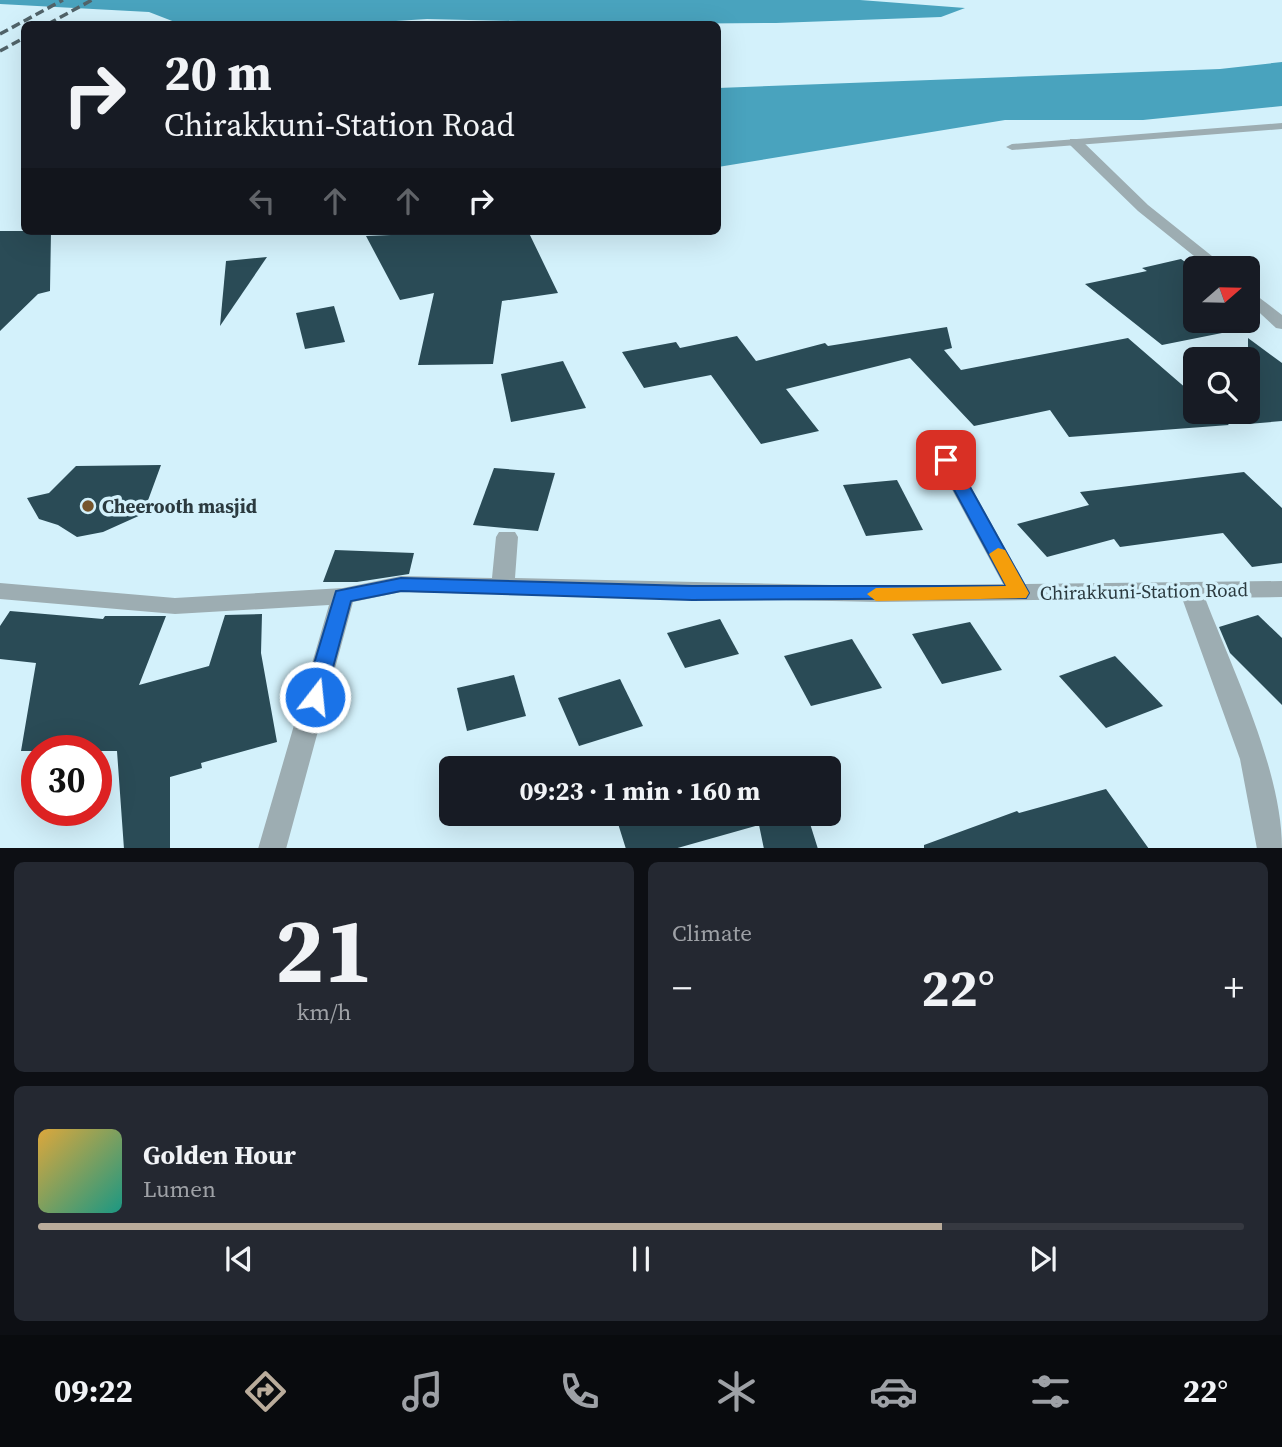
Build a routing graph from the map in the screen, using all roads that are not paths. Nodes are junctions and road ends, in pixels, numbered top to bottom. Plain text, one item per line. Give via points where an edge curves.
1 (1282, 126) edge
2 (1075, 142) junction
3 (1012, 147) dead end
4 (1204, 256) edge
5 (1260, 305) edge
6 (1282, 324) edge
7 (946, 460) dead end
8 (507, 537) dead end
9 (503, 586) junction
10 (1282, 589) edge
11 (0, 591) edge
12 (1191, 591) junction
13 (1019, 593) junction
14 (343, 596) junction
15 (272, 848) edge
16 (1271, 848) edge

1 - 2 lane
2 - 3 lane
2 - 4 street via 1143,208
5 - 6 street
7 - 13 street
8 - 9 street
9 - 13 street, Chirakkuni-Station Road via 692,593
9 - 14 street, Chirakkuni-Station Road via 401,584
10 - 12 street, Chirakkuni-Station Road
11 - 14 street, Chirakkuni-Station Road via 175,606
12 - 13 street, Chirakkuni-Station Road
12 - 16 street via 1253,759
14 - 15 street

